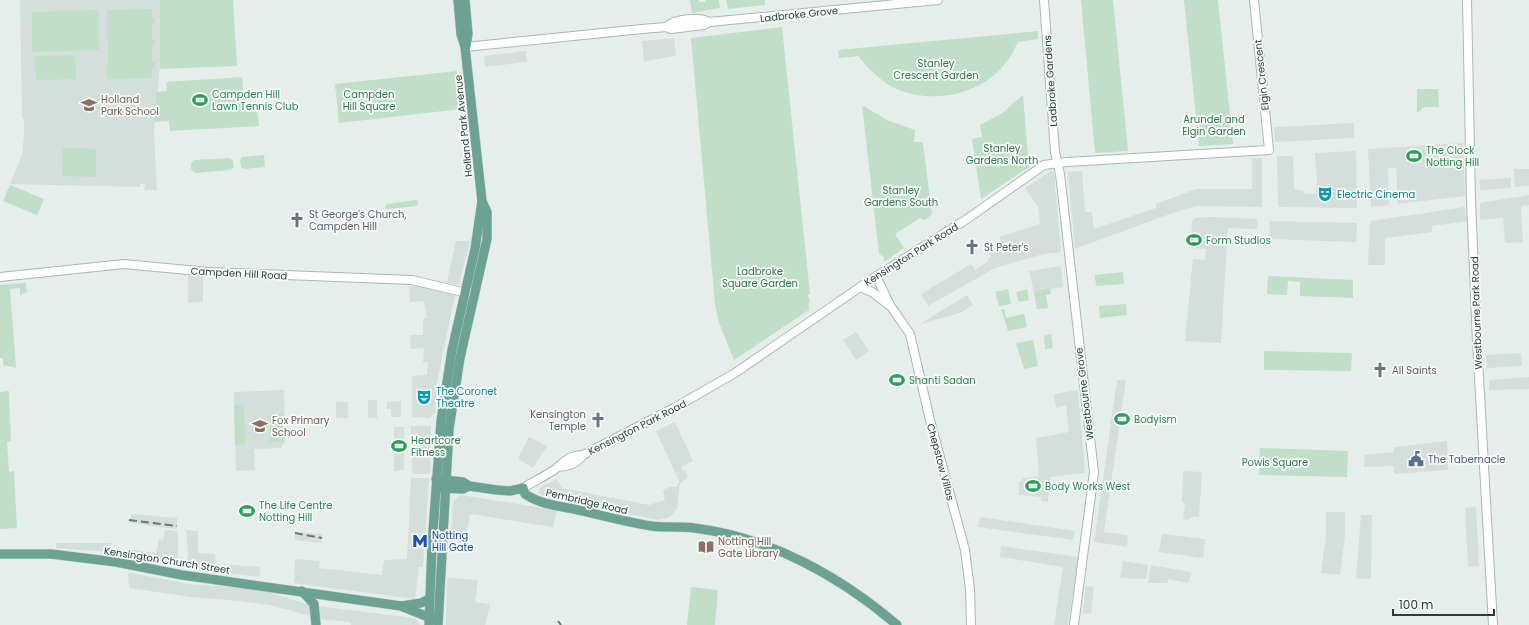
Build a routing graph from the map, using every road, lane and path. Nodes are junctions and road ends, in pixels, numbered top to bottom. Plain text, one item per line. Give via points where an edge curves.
1 (458, 0) edge
2 (465, 0) edge
3 (938, 0) edge
4 (1044, 0) edge
5 (1254, 0) edge
6 (1468, 0) edge
7 (465, 47) junction
8 (1269, 150) joint
9 (1057, 163) junction
10 (483, 224) junction
11 (876, 276) junction
12 (0, 277) edge
13 (476, 287) junction
14 (860, 287) junction
15 (464, 292) junction
16 (890, 305) junction
17 (436, 483) junction
18 (446, 484) junction
19 (523, 488) junction
20 (0, 554) edge
21 (302, 591) junction
22 (331, 596) junction
23 (429, 600) junction
24 (314, 604) junction
25 (401, 606) junction
26 (429, 621) edge
27 (438, 623) edge
28 (316, 625) edge
29 (896, 625) edge
30 (970, 625) edge
31 (1074, 625) edge
32 (1493, 625) edge

1 - 7 main road, Holland Park Avenue via 461,34
2 - 7 main road, Holland Park Avenue via 468,34
3 - 7 main road, Ladbroke Grove via 709,22 704,19 688,20 671,22 666,27
4 - 9 main road, Ladbroke Gardens
5 - 8 main road, Elgin Crescent
6 - 32 main road, Westbourne Park Road via 1471,200
7 - 10 main road, Holland Park Avenue
8 - 9 main road, Kensington Park Road
9 - 11 main road, Kensington Park Road via 1044,165 967,219
9 - 31 main road, Westbourne Grove via 1094,472
10 - 13 main road via 485,249
10 - 15 main road
11 - 14 main road, Kensington Park Road
11 - 16 main road, Chepstow Villas
12 - 15 main road, Campden Hill Road via 124,264 216,272 412,280
13 - 15 main road via 471,292
13 - 18 main road via 454,390
14 - 16 main road, Chepstow Villas
14 - 19 main road, Kensington Park Road via 735,373 583,455 565,459 558,467
15 - 17 main road via 444,399
16 - 30 main road, Chepstow Villas via 910,334 965,550 970,589
17 - 18 main road
17 - 23 main road
18 - 19 main road via 463,490 469,486 510,491
18 - 27 main road
19 - 29 main road, Pembridge Road via 525,494 546,503 653,526 683,527 740,538 780,550 840,582
20 - 21 main road, Kensington Church Street via 51,554
21 - 22 main road, Kensington Church Street
21 - 24 main road
22 - 24 main road via 317,600
22 - 25 main road, Kensington Church Street
23 - 25 main road
23 - 26 main road
24 - 28 main road
25 - 26 main road, Kensington Church Street
26 - 27 main road, Kensington Church Street

